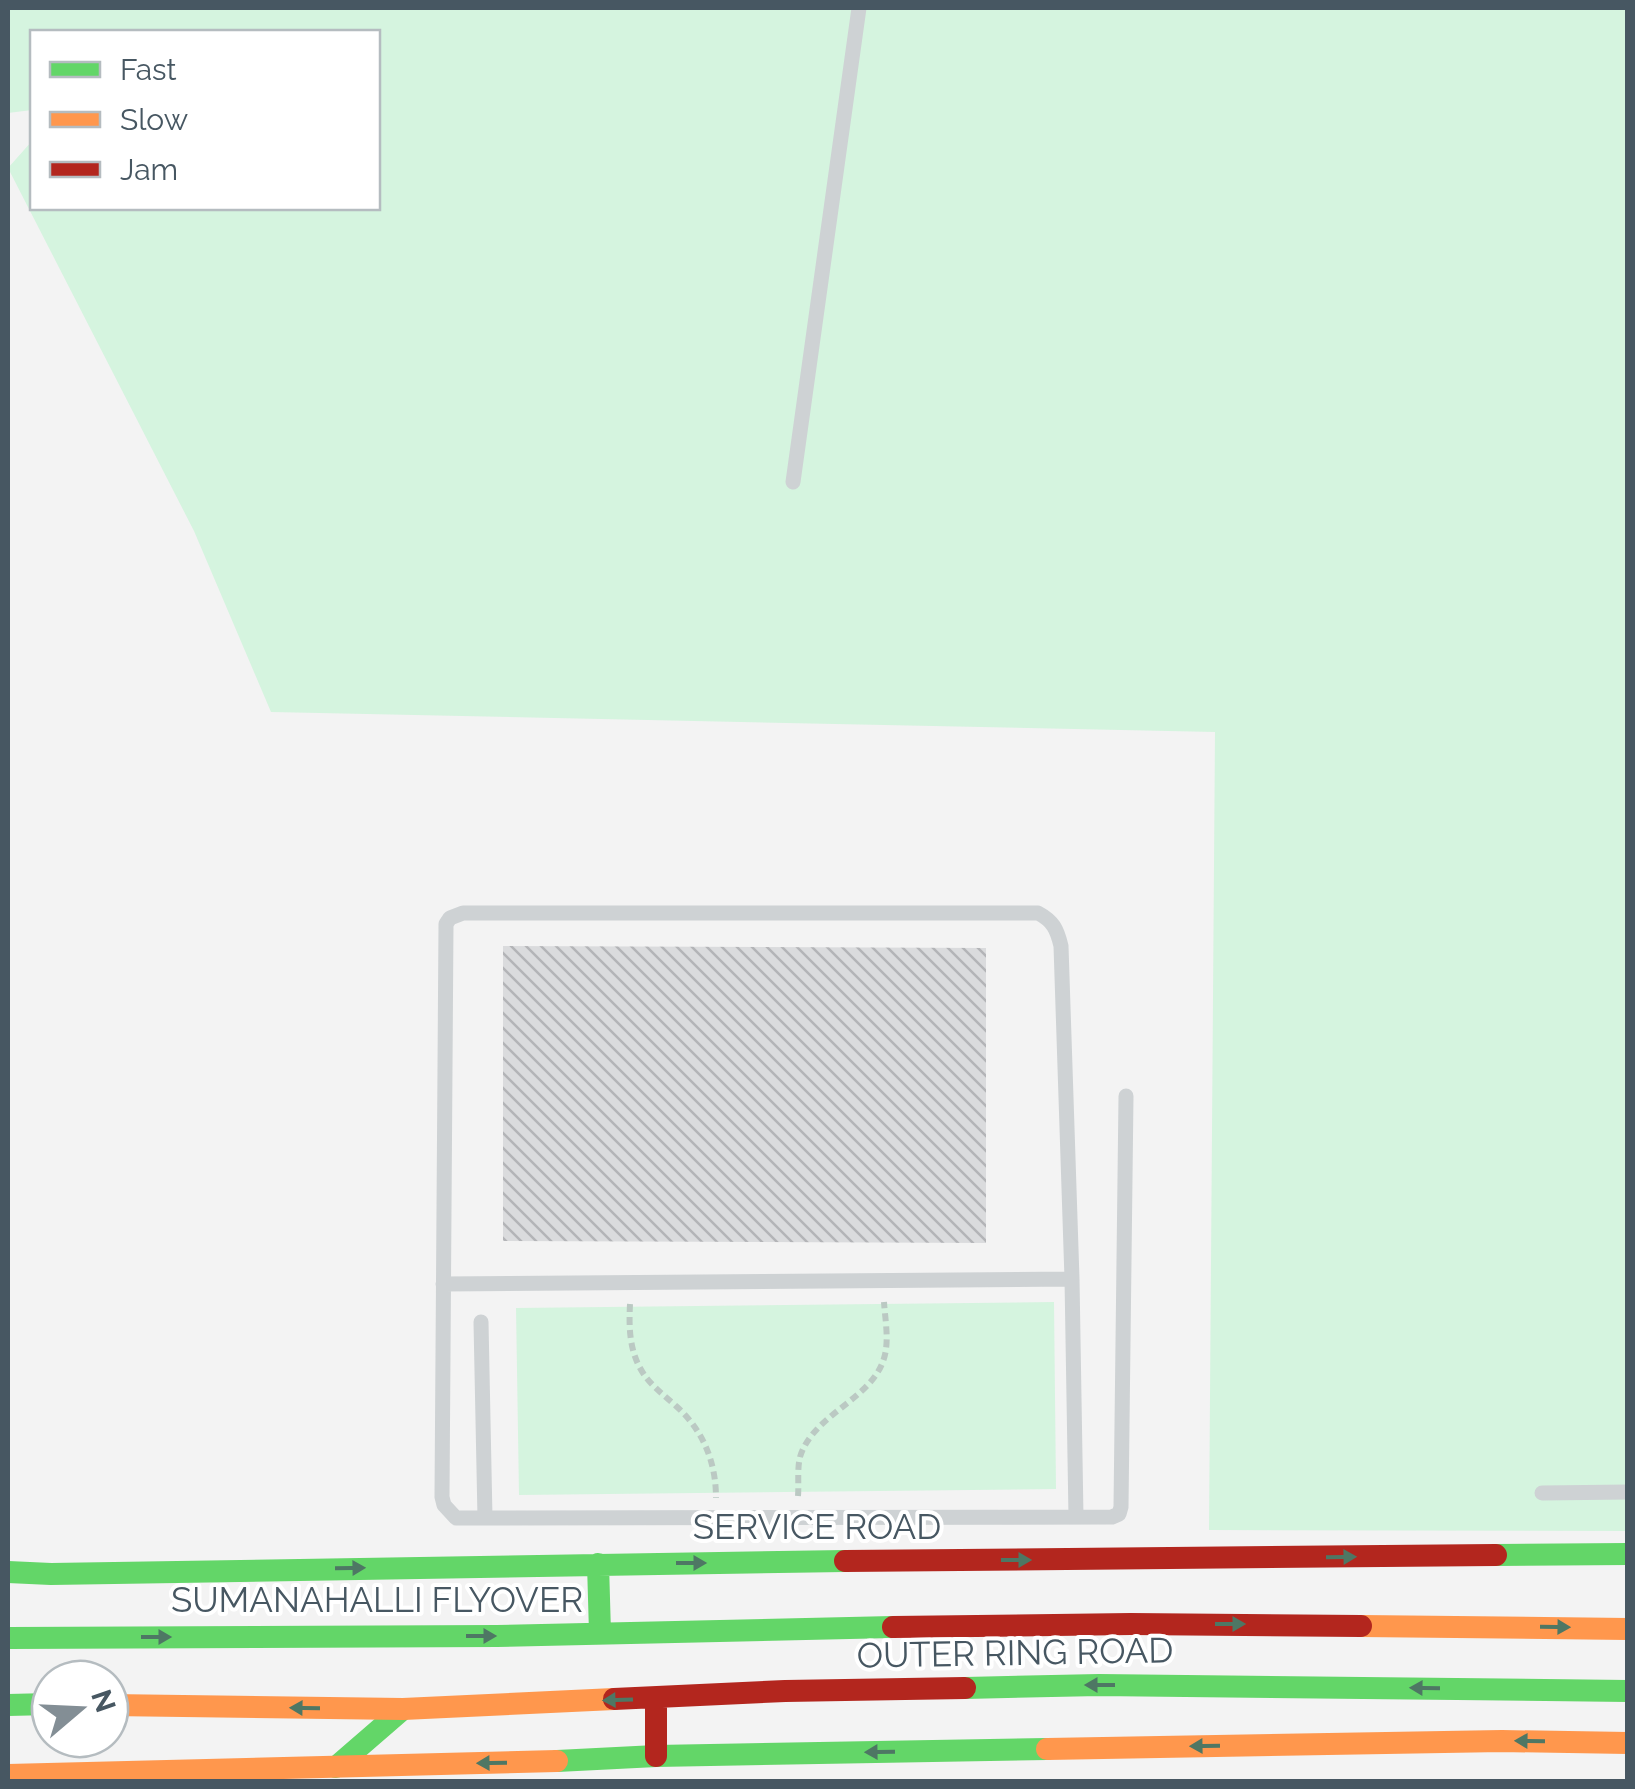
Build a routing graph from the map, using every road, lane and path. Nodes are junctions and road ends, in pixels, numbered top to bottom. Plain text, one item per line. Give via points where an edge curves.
1 (859, 8) edge
2 (793, 482) dead end
3 (1126, 1096) dead end
4 (1072, 1278) junction
5 (884, 1280) junction
6 (632, 1282) junction
7 (443, 1284) junction
8 (481, 1322) dead end
9 (1628, 1492) edge
10 (1542, 1493) dead end
11 (1076, 1517) junction
12 (484, 1518) junction
13 (717, 1518) junction
14 (798, 1518) junction
15 (628, 1540) junction
16 (1628, 1554) edge
17 (598, 1564) junction
18 (8, 1572) edge
19 (748, 1628) joint
20 (1628, 1629) edge
21 (600, 1633) junction
22 (8, 1638) edge
23 (1628, 1692) edge
24 (656, 1698) junction
25 (130, 1705) edge
26 (403, 1709) junction
27 (1628, 1742) edge
28 (656, 1756) junction
29 (336, 1767) junction
30 (8, 1775) edge

1 - 2 lane
3 - 11 lane via 1121,1508 1112,1518
4 - 5 lane
4 - 7 lane via 1061,946 1049,919 1038,913 463,913 446,924
4 - 11 lane
5 - 6 lane
5 - 14 path via 886,1350 874,1377 816,1432 800,1458
6 - 7 lane
6 - 13 path via 634,1355 648,1381 704,1441 716,1478
7 - 12 lane via 442,1497 456,1518
8 - 12 lane
9 - 10 lane
11 - 14 lane
12 - 15 lane
13 - 14 lane
13 - 15 lane
15 -> 16 main road, SERVICE ROAD
15 - 17 main road, SERVICE ROAD
18 -> 17 main road, SERVICE ROAD
17 - 21 main road
19 -> 20 main road, OUTER RING ROAD
19 - 21 main road, SUMANAHALLI FLYOVER
22 -> 21 main road, SUMANAHALLI FLYOVER
23 -> 24 main road, OUTER RING ROAD via 1099,1684
24 -> 26 main road, OUTER RING ROAD
24 - 28 main road
26 -> 25 main road
26 - 29 main road
27 -> 28 main road
28 -> 29 main road
29 - 30 main road

